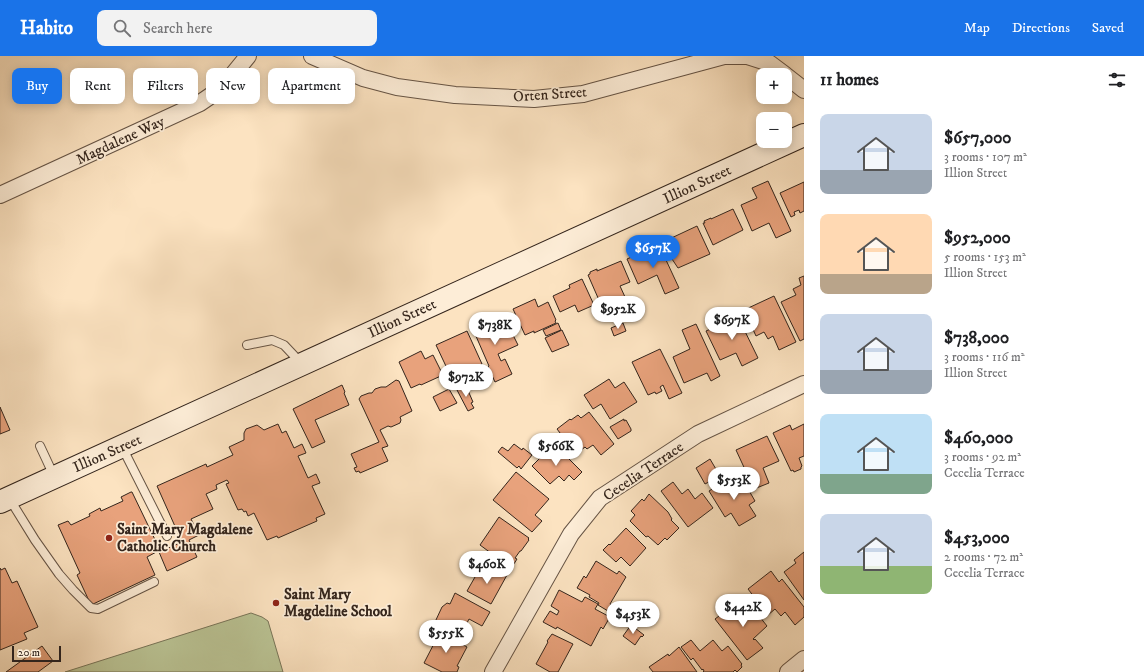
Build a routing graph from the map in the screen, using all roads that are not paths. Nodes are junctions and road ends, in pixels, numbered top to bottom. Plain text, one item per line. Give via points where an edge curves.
1 (248, 56) edge
2 (312, 56) edge
3 (776, 68) edge
4 (792, 81) edge
5 (804, 90) edge
6 (804, 135) edge
7 (0, 195) edge
8 (247, 345) dead end
9 (302, 364) junction
10 (804, 384) edge
11 (40, 446) dead end
12 (122, 447) junction
13 (55, 477) junction
14 (4, 500) edge
15 (167, 536) dead end
16 (154, 582) dead end
17 (804, 659) edge
18 (493, 672) edge
19 (788, 672) edge

1 - 7 street, Magdalene Way via 222,88 200,103
2 - 3 street, Orten Street via 363,78 398,87 455,95 534,99 583,94 724,56 747,56 769,63
4 - 5 street, Orten Street
6 - 9 street, Illion Street
8 - 9 lane via 272,340 284,345
9 - 12 street, Illion Street
10 - 18 street, Cecelia Terrace via 698,434 600,498 571,534
11 - 13 lane
12 - 13 street, Illion Street
12 - 15 lane
13 - 14 street, Illion Street
14 - 16 lane via 59,574 91,608 98,609
17 - 19 street

